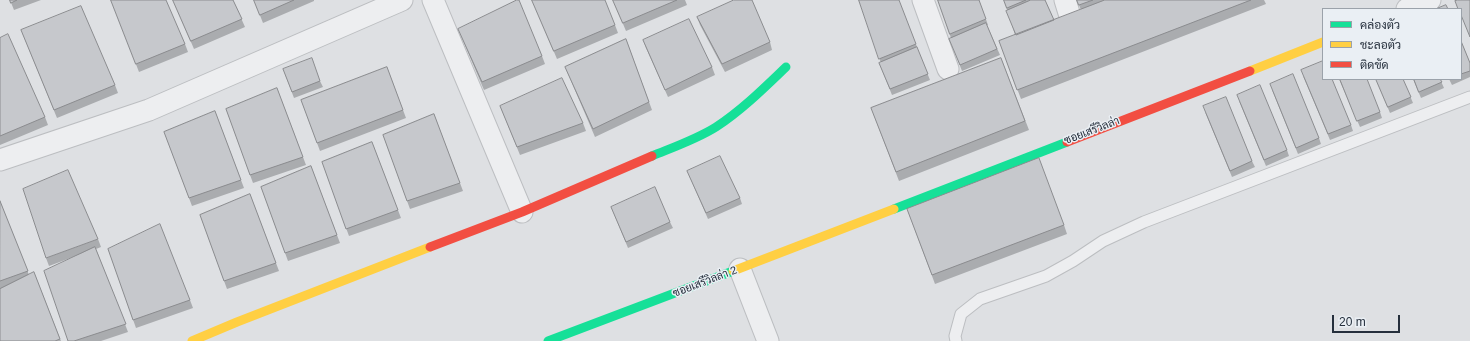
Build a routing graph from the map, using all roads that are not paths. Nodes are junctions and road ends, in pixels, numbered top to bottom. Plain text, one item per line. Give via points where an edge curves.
1 (402, 0) edge
2 (433, 0) edge
3 (923, 0) edge
4 (1430, 0) edge
5 (1410, 8) edge
6 (1322, 42) edge
7 (786, 67) dead end
8 (948, 69) dead end
9 (1470, 97) edge
10 (0, 160) edge
11 (522, 212) junction
12 (862, 221) joint
13 (740, 269) junction
14 (192, 341) edge
15 (548, 341) edge
16 (768, 341) edge
17 (956, 341) edge

1 - 10 street via 149,110
2 - 11 street
3 - 8 street
4 - 5 street
6 - 12 street, ซอยเสรีวิลล่า
7 - 11 street via 738,111 704,134
9 - 17 lane via 1144,222 1103,241 1046,276 980,299 961,314
11 - 14 street
12 - 13 street, ซอยเสรีวิลล่า 2
13 - 15 street, ซอยเสรีวิลล่า 2
13 - 16 street

